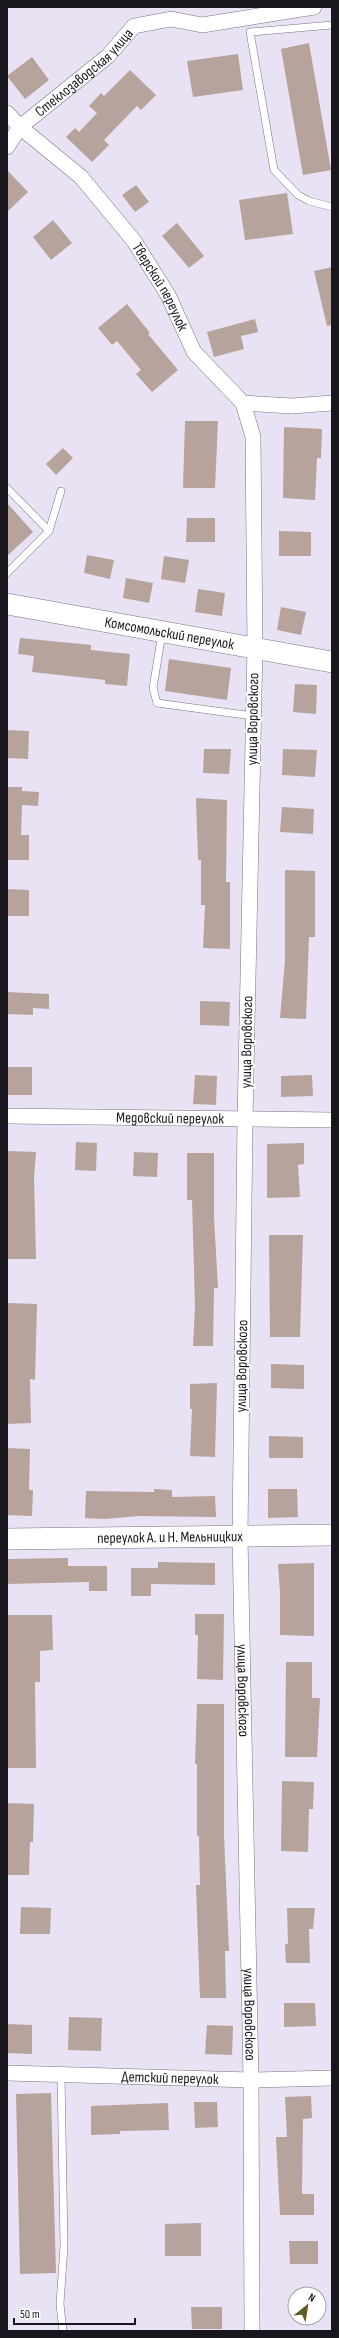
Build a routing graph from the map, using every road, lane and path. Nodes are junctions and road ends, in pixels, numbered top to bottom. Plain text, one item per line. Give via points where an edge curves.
1 (314, 7) edge
2 (332, 25) edge
3 (7, 113) edge
4 (20, 127) junction
5 (7, 147) edge
6 (332, 207) edge
7 (243, 403) junction
8 (332, 403) edge
9 (7, 488) edge
10 (61, 491) dead end
11 (49, 531) junction
12 (7, 573) edge
13 (7, 604) edge
14 (162, 633) junction
15 (255, 647) junction
16 (332, 662) edge
17 (253, 716) junction
18 (7, 1116) edge
19 (245, 1120) junction
20 (332, 1120) edge
21 (332, 1535) edge
22 (240, 1537) junction
23 (7, 1539) edge
24 (7, 2073) edge
25 (61, 2074) junction
26 (332, 2078) edge
27 (251, 2080) junction
28 (63, 2331) edge
29 (252, 2331) edge

1 - 4 street, Стеклозаводская улица via 202,25 171,19 134,26 108,56
2 - 6 lane via 250,32 274,170 298,195
3 - 4 street, Тверской переулок
4 - 5 street, Стеклозаводская улица
4 - 7 street, Тверской переулок via 81,177 129,235 168,295 194,352
7 - 8 street via 292,406
7 - 15 street, улица Воровского via 253,437
9 - 11 lane
10 - 11 lane
11 - 12 lane
13 - 14 street, Комсомольский переулок
14 - 15 street, Комсомольский переулок
14 - 17 lane via 153,688 157,703
15 - 16 street, Комсомольский переулок
15 - 17 street, улица Воровского
17 - 19 street, улица Воровского
18 - 19 street, Медовский переулок
19 - 20 street, Медовский переулок
19 - 22 street, улица Воровского
21 - 22 street, переулок А. и Н. Мельницких
22 - 23 street, переулок А. и Н. Мельницких
22 - 27 street, улица Воровского
24 - 25 street, Детский переулок
25 - 27 street, Детский переулок
25 - 28 lane via 64,2246 60,2304
26 - 27 street, Детский переулок
27 - 29 street, улица Воровского

